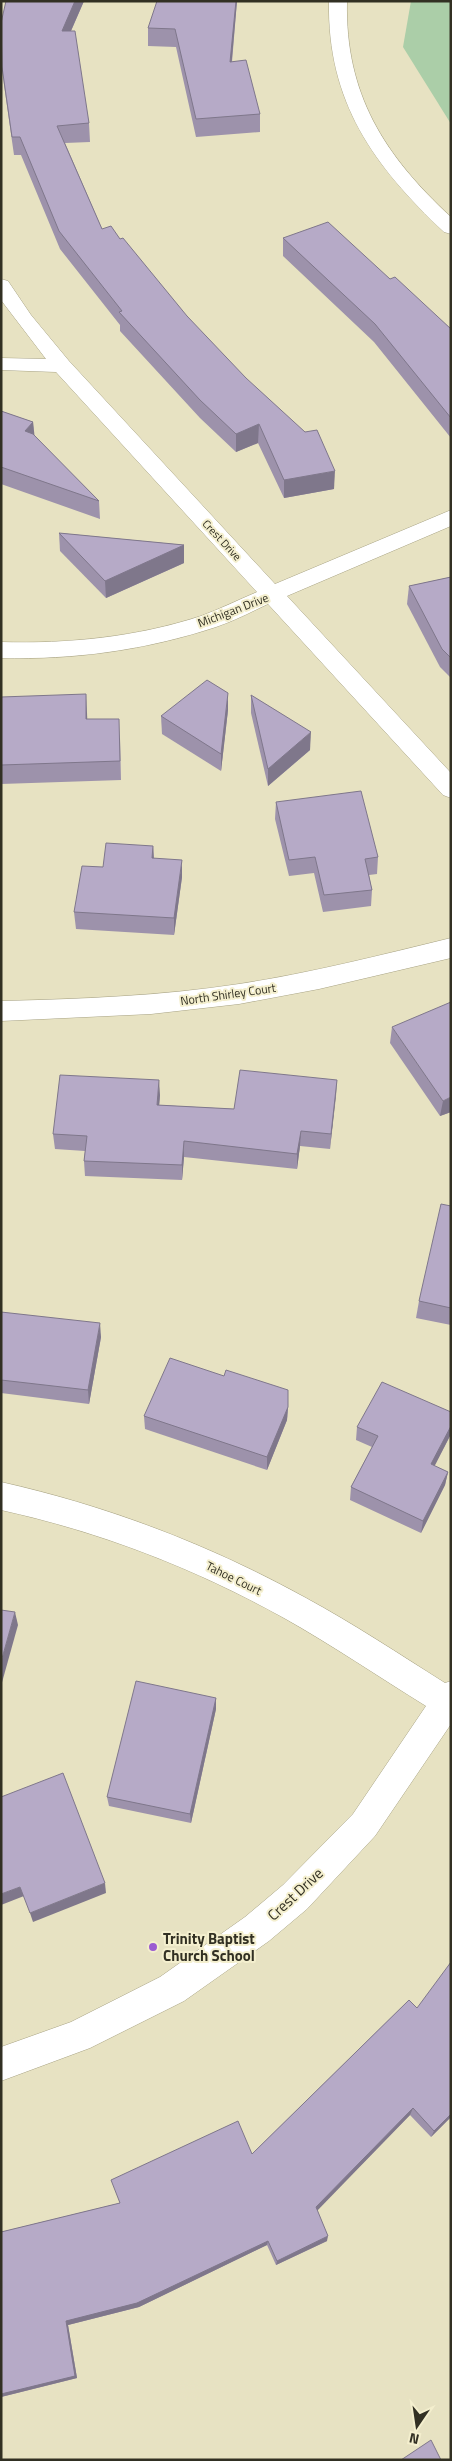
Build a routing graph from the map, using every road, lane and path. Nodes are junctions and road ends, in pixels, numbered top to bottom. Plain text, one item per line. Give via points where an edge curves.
1 (338, 1) edge
2 (451, 228) edge
3 (1, 286) edge
4 (1, 364) edge
5 (62, 366) junction
6 (451, 517) edge
7 (272, 594) junction
8 (1, 650) edge
9 (451, 789) edge
10 (451, 948) edge
11 (1, 1011) edge
12 (1, 1496) edge
13 (449, 1700) edge
14 (1, 2064) edge

1 - 2 street via 338,45 349,88 370,132 400,176
3 - 5 street, Crest Drive
4 - 5 street
5 - 7 street, Crest Drive
6 - 7 street, Michigan Drive
7 - 8 street, Michigan Drive via 209,620 153,637 95,647
7 - 9 street, Crest Drive
10 - 11 street, North Shirley Court via 317,980 237,994 114,1008
12 - 13 street, Tahoe Court via 107,1524 184,1553 296,1608
13 - 14 street, Crest Drive via 364,1825 296,1897 257,1929 172,1989 78,2036

